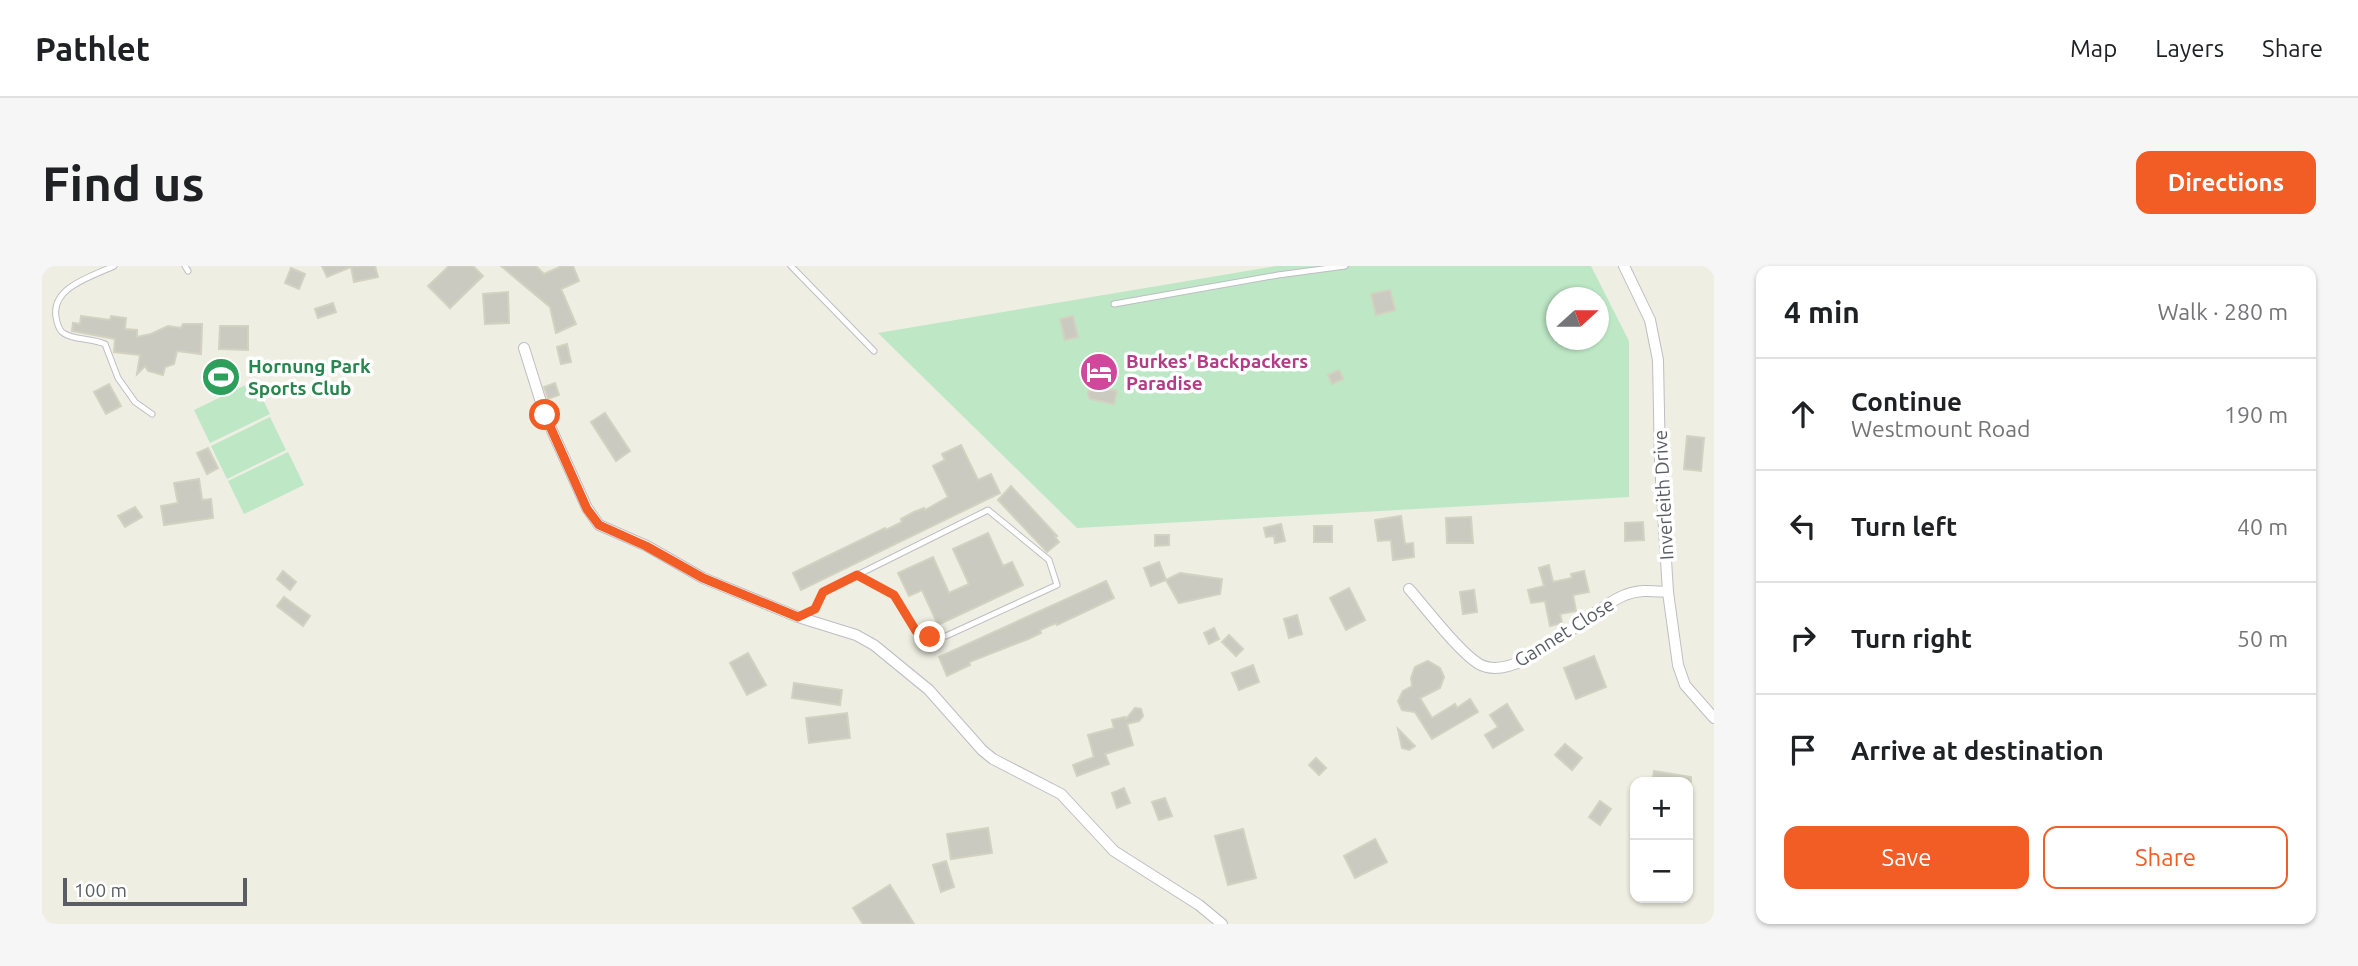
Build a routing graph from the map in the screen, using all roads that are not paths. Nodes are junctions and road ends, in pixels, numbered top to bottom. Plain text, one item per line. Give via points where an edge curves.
1 (114, 266) edge
2 (791, 266) edge
3 (1345, 266) edge
4 (1624, 266) edge
5 (1114, 304) dead end
6 (524, 348) dead end
7 (874, 351) dead end
8 (152, 414) dead end
9 (857, 575) junction
10 (1409, 589) dead end
11 (1668, 592) junction
12 (798, 617) junction
13 (1714, 718) edge
14 (1222, 924) edge

1 - 8 lane via 72,285 61,296 55,312 57,325 71,337 105,344 118,378 135,402
2 - 7 lane
3 - 5 lane
4 - 11 street, Inverleith Drive via 1650,320 1658,360
6 - 12 street via 545,415 587,509 599,525 703,578
9 - 9 lane via 988,510 1049,560 1057,585 946,636 930,637 916,631 894,595
9 - 12 lane via 823,592 815,609
10 - 11 street, Gannet Close via 1467,654 1489,668 1502,669 1529,658 1609,602 1640,591
11 - 13 street, Inverleith Drive via 1680,677
12 - 14 street via 856,635 890,656 929,690 993,759 1061,794 1114,851

